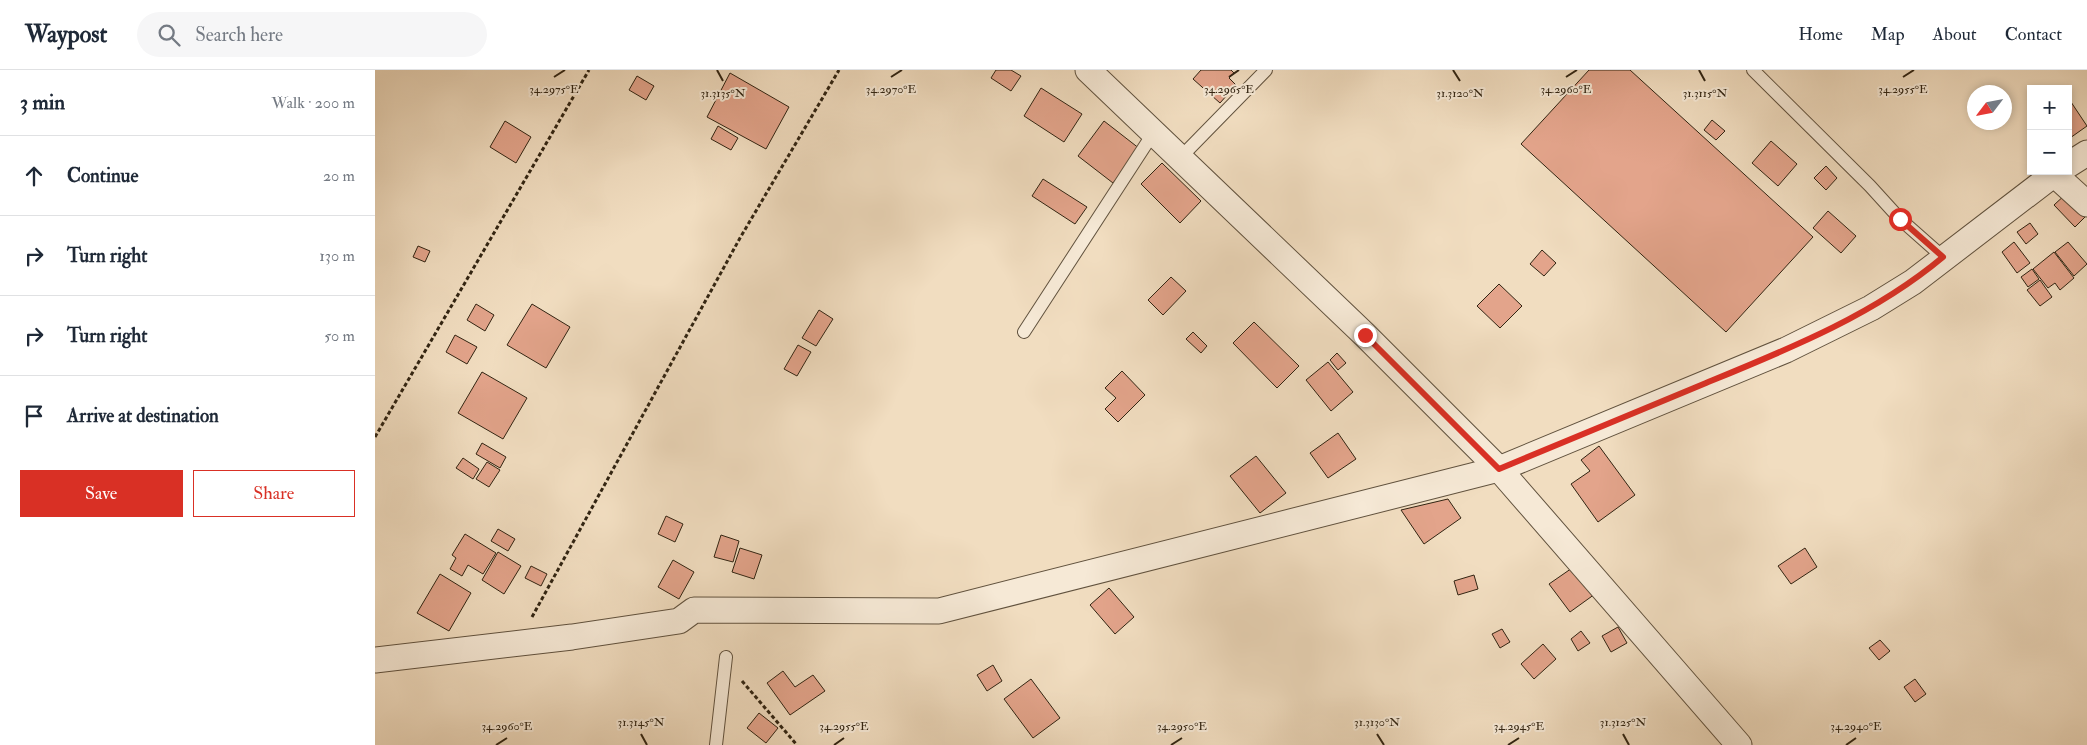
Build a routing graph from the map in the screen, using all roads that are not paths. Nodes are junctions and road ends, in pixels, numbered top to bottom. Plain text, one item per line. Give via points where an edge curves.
1 (1088, 70) edge
2 (1266, 70) edge
3 (1753, 70) edge
4 (1154, 132) junction
5 (2087, 153) edge
6 (1180, 158) junction
7 (2072, 162) edge
8 (2053, 175) edge
9 (2064, 175) edge
10 (2087, 204) edge
11 (1943, 257) junction
12 (1024, 332) dead end
13 (1499, 469) junction
14 (726, 657) dead end
15 (375, 660) edge
16 (716, 745) edge
17 (1739, 745) edge

1 - 4 street
2 - 6 lane
3 - 11 lane via 1900,219
4 - 6 street
4 - 12 lane
5 - 7 street
6 - 13 street
8 - 11 street
9 - 10 street
11 - 13 street via 1913,282 1871,308 1786,350
13 - 15 street via 939,611 694,610 679,621
13 - 17 street
14 - 16 lane

